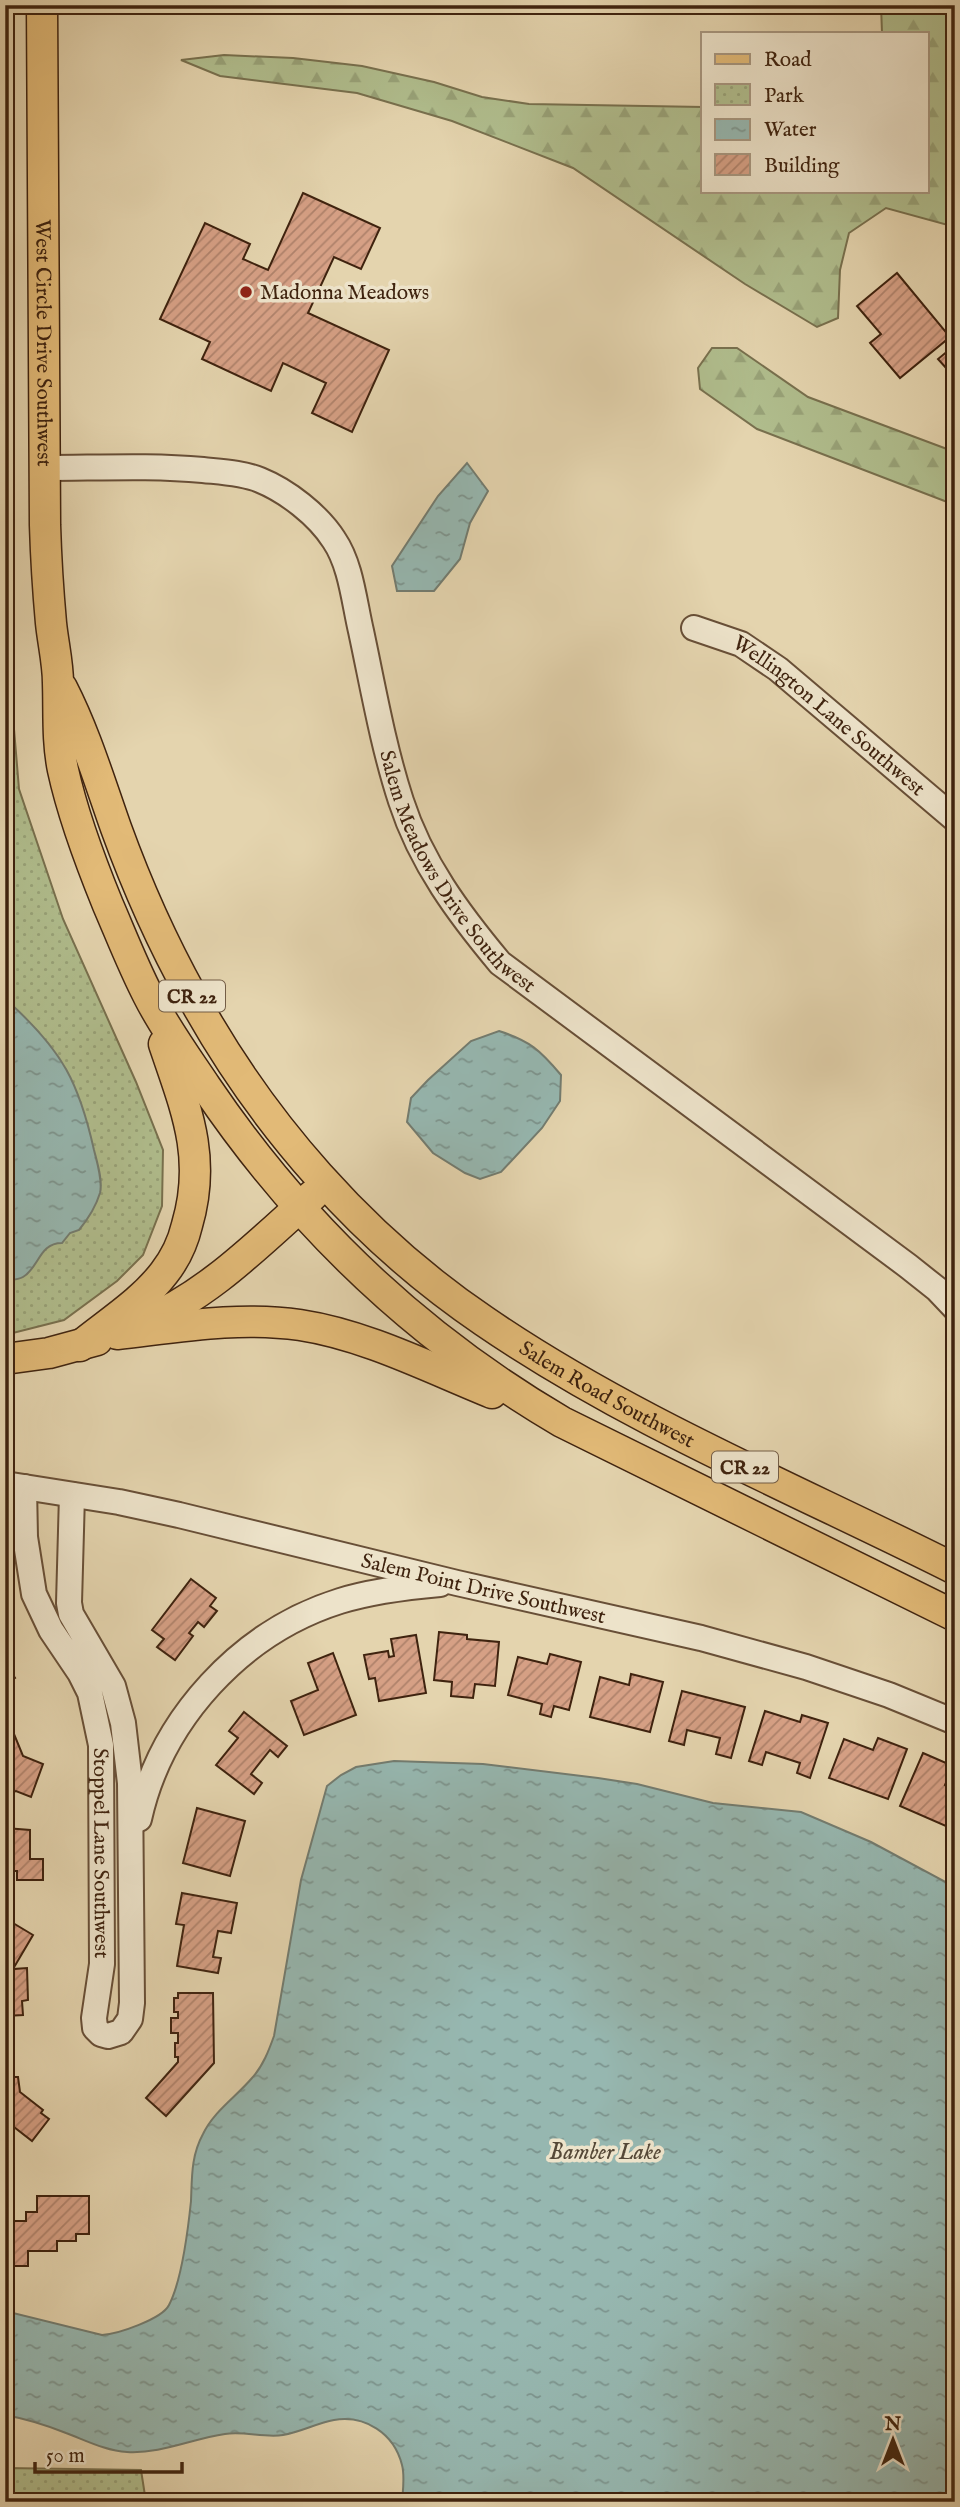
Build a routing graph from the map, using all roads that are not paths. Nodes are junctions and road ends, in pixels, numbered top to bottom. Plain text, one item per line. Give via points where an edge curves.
1 (42, 5) edge
2 (44, 468) junction
3 (694, 628) dead end
4 (58, 681) junction
5 (955, 818) edge
6 (149, 997) junction
7 (326, 1184) junction
8 (298, 1208) junction
9 (955, 1308) edge
10 (117, 1334) junction
11 (80, 1346) junction
12 (5, 1359) edge
13 (562, 1422) junction
14 (15, 1485) edge
15 (72, 1495) junction
16 (955, 1569) edge
17 (457, 1583) junction
18 (955, 1616) edge
19 (955, 1722) edge
20 (131, 1857) junction

1 - 2 main road, West Circle Drive Southwest / CR 22
2 - 4 main road, West Circle Drive Southwest / CR 22 via 48,590
2 - 9 street, Salem Meadows Drive Southwest via 229,472 261,480 312,514 334,540 349,576 390,764 416,839 437,878 500,963 908,1266
3 - 5 street, Wellington Lane Southwest via 740,644 778,669
4 - 6 main road, West Circle Drive Southwest / CR 22 via 59,741 68,790 98,880
4 - 7 main road, West Circle Drive Southwest / CR 22 via 94,759 151,916 193,998 267,1110
6 - 8 main road, West Circle Drive Southwest / CR 22 via 234,1128
6 - 11 main road via 190,1125 197,1168 192,1210 178,1251 164,1273
7 - 8 main road
7 - 16 main road, Salem Road Southwest / CR 22 via 399,1256 482,1320 552,1365 698,1444
8 - 10 main road via 210,1284
8 - 13 main road, Salem Road Southwest / CR 22 via 371,1281 441,1341
10 - 11 main road
10 - 13 main road via 239,1322 302,1326 373,1345
11 - 12 main road
13 - 18 main road, Salem Road Southwest / CR 22
14 - 15 street, Salem Point Drive Southwest
14 - 20 street, Stoppel Lane Southwest via 34,1594 90,1693 101,1745 102,1964 94,2018 101,2035 115,2036 126,2026 132,2003
15 - 17 street, Salem Point Drive Southwest via 179,1515
15 - 20 street, Stoppel Lane Southwest via 69,1603 120,1704 130,1783
17 - 19 street, Salem Point Drive Southwest via 760,1653
17 - 20 street, Stoppel Lane Southwest via 338,1601 258,1642 208,1686 173,1733 148,1783

